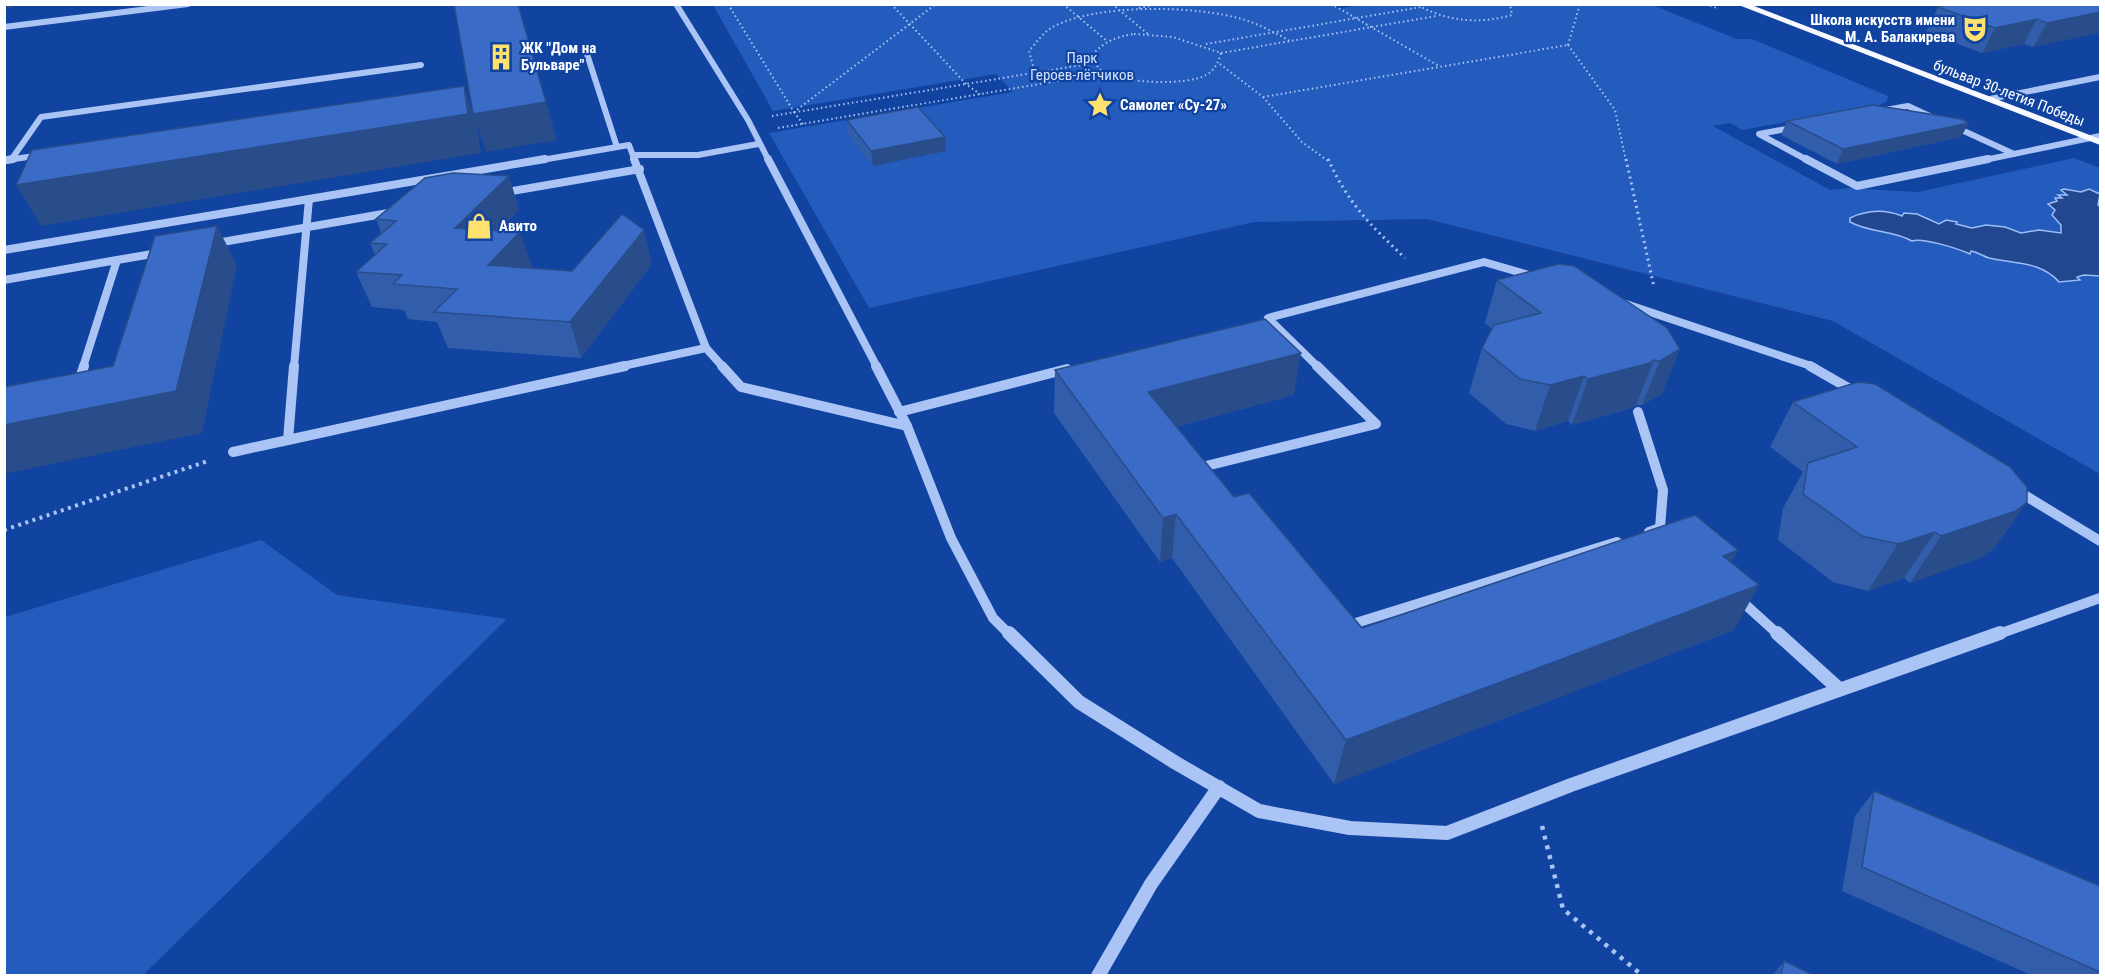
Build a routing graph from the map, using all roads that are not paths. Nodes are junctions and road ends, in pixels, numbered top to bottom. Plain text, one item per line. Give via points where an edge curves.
1 (188, 4) edge
2 (676, 4) edge
3 (1740, 4) edge
4 (4, 27) edge
5 (585, 48) dead end
6 (422, 65) dead end
7 (2100, 77) edge
8 (1990, 99) junction
9 (1874, 112) edge
10 (1805, 125) edge
11 (2100, 136) edge
12 (2090, 138) junction
13 (2100, 142) edge
14 (758, 144) junction
15 (617, 147) junction
16 (2014, 154) junction
17 (46, 155) edge
18 (634, 155) junction
19 (8, 160) edge
20 (640, 169) junction
21 (490, 195) edge
22 (309, 199) junction
23 (399, 211) edge
24 (307, 227) junction
25 (207, 245) edge
26 (4, 250) edge
27 (173, 250) edge
28 (117, 260) junction
29 (4, 280) edge
30 (1550, 281) edge
31 (1616, 301) edge
32 (1268, 318) junction
33 (1256, 321) edge
34 (706, 348) junction
35 (1072, 368) edge
36 (76, 390) edge
37 (1867, 399) edge
38 (899, 412) junction
39 (1638, 412) edge
40 (907, 426) junction
41 (288, 440) junction
42 (233, 452) road end
43 (1218, 485) edge
44 (2009, 486) edge
45 (1638, 536) edge
46 (1627, 539) edge
47 (2100, 541) edge
48 (1729, 590) edge
49 (2100, 598) edge
50 (1338, 618) edge
51 (1839, 688) junction
52 (1218, 787) junction
53 (1098, 975) edge

1 - 4 street
2 - 14 street
3 - 8 main road, бульвар 30-летия Победы
5 - 15 street
6 - 19 street via 41,117
7 - 8 street
8 - 12 main road, бульвар 30-летия Победы
9 - 16 street via 1908,106
10 - 16 street via 1759,134 1857,186
11 - 12 street
12 - 13 main road, бульвар 30-летия Победы
12 - 16 street
14 - 18 street via 698,155
14 - 38 street
15 - 18 street via 629,145
15 - 22 street
17 - 19 street
18 - 20 street
20 - 21 street
20 - 34 street
22 - 24 street
22 - 26 street
23 - 24 street
24 - 25 street
24 - 41 street
27 - 28 street
28 - 29 street
28 - 36 street
30 - 32 street via 1484,261
31 - 37 street via 1816,368
32 - 33 street
32 - 43 street via 1376,424 1202,467
34 - 40 street via 741,387
34 - 41 street
35 - 38 street
38 - 40 street
39 - 45 street via 1663,490 1665,532
40 - 52 street via 951,538 993,618 1079,702
41 - 42 street
44 - 47 street
46 - 50 street via 1346,627
48 - 51 street
49 - 51 street
51 - 52 street via 1447,833 1350,828 1259,811
52 - 53 street via 1151,884

